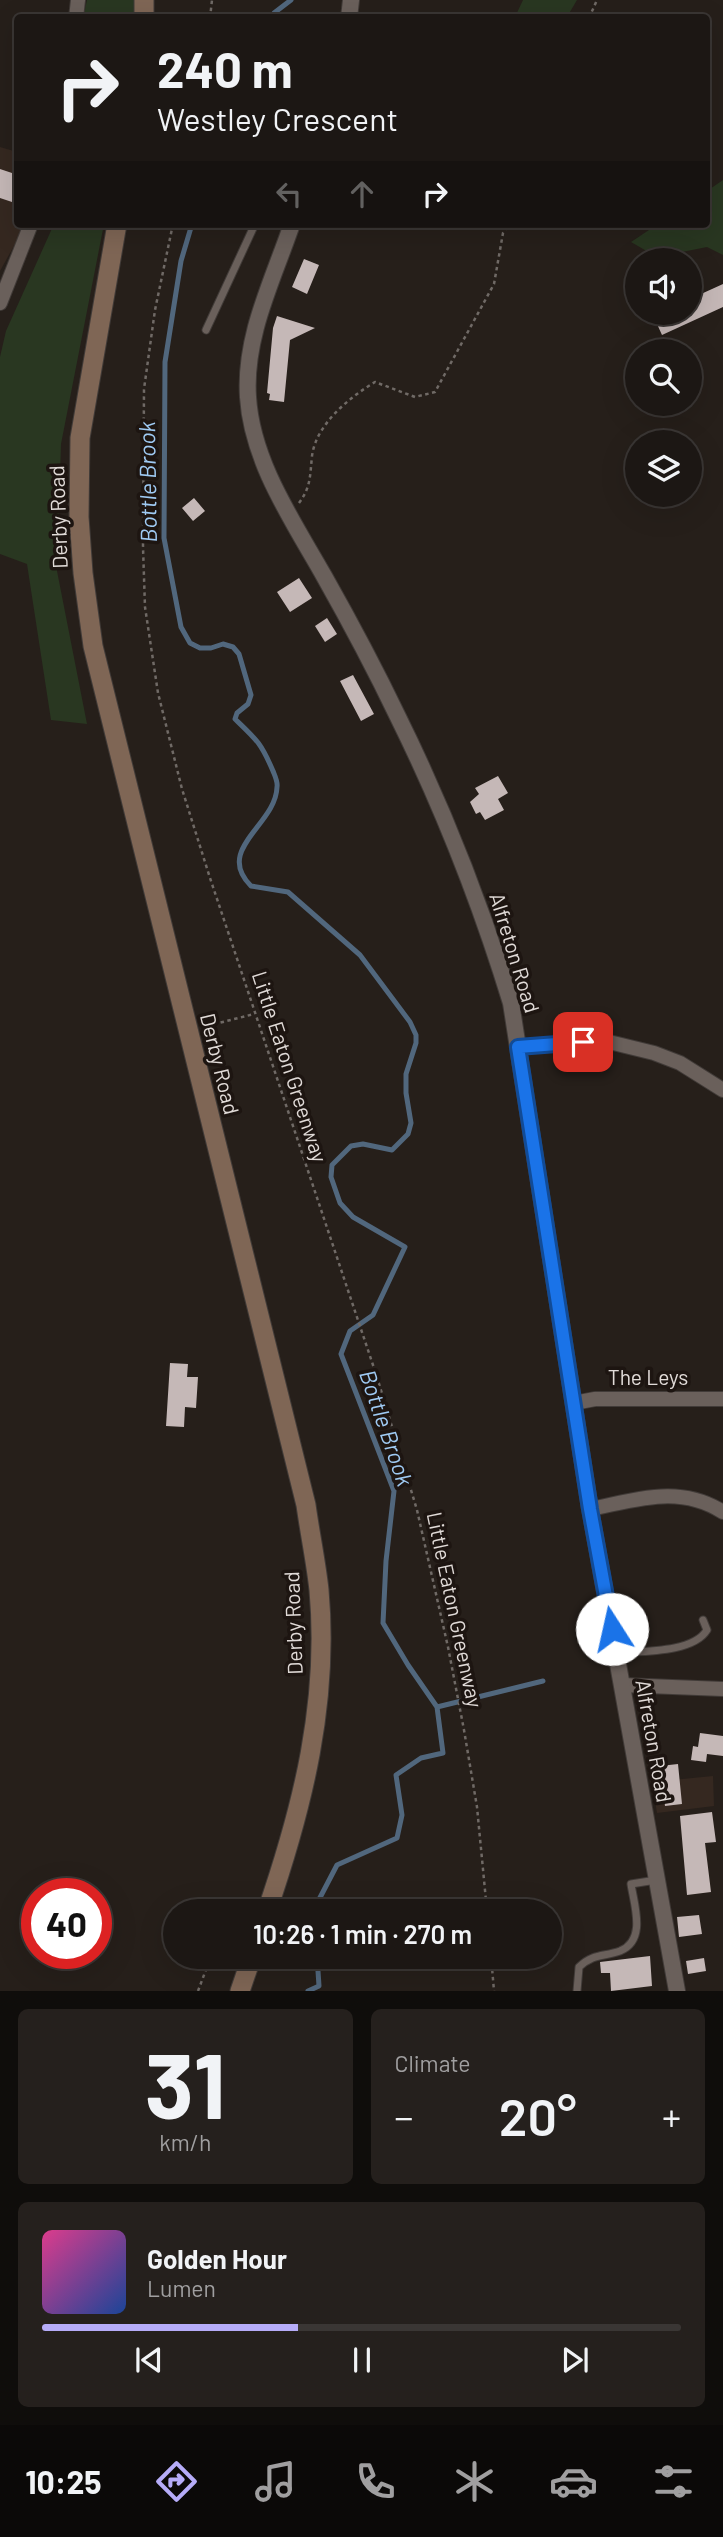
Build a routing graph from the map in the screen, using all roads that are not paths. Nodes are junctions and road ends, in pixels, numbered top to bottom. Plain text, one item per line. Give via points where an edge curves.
1 (29, 228) edge
2 (116, 228) edge
3 (253, 228) edge
4 (291, 228) edge
5 (0, 303) edge
6 (206, 330) dead end
7 (518, 1047) junction
8 (723, 1090) edge
9 (723, 1399) edge
10 (574, 1403) junction
11 (590, 1509) junction
12 (723, 1512) edge
13 (703, 1620) dead end
14 (616, 1653) junction
15 (622, 1685) junction
16 (723, 1689) edge
17 (657, 1880) junction
18 (271, 1899) edge
19 (248, 1969) edge
20 (240, 1991) edge
21 (577, 1991) edge
22 (677, 1991) edge

1 - 5 street
2 - 18 main road, Derby Road via 80,438 79,517 93,646 306,1505 319,1591 321,1651 310,1763
3 - 6 lane
4 - 7 street, Alfreton Road via 254,329 248,398 255,431 286,508 399,718 430,790 494,946
7 - 8 street via 605,1041 680,1063
7 - 10 street, Alfreton Road
9 - 10 street, The Leys
10 - 11 street, Alfreton Road
11 - 12 street via 663,1495 695,1498
11 - 14 street, Alfreton Road
13 - 14 lane via 707,1630 691,1645
14 - 15 street, Alfreton Road
15 - 16 street
15 - 17 street, Alfreton Road
17 - 21 lane via 631,1884 637,1933 632,1943 620,1951 588,1958 579,1967
17 - 22 street, Alfreton Road
19 - 20 main road

